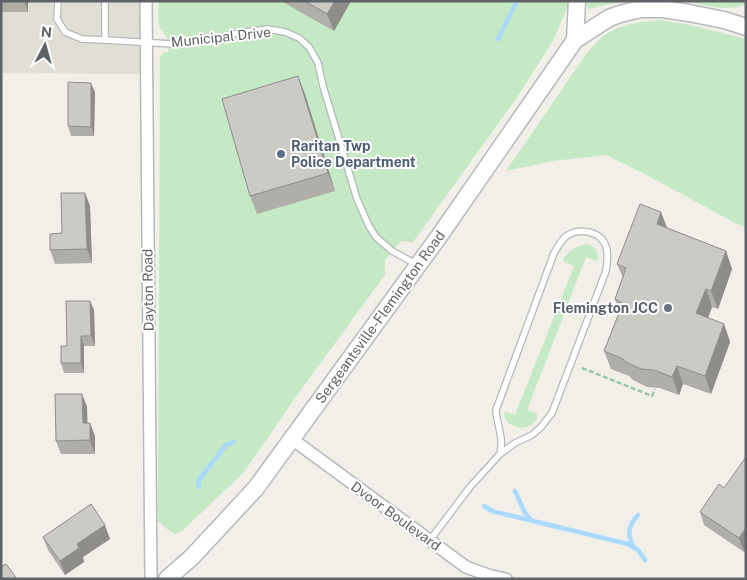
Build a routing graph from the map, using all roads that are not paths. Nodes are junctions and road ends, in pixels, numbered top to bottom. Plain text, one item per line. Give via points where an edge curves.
1 (58, 1) edge
2 (105, 1) edge
3 (146, 1) edge
4 (577, 1) edge
5 (666, 1) edge
6 (689, 14) junction
7 (746, 18) edge
8 (724, 20) junction
9 (746, 27) edge
10 (105, 40) junction
11 (575, 40) junction
12 (145, 42) junction
13 (418, 265) junction
14 (292, 439) junction
15 (500, 454) junction
16 (430, 540) junction
17 (151, 579) edge
18 (167, 579) edge
19 (506, 579) edge

1 - 10 lane, Municipal Drive via 57,19 65,32 82,39
2 - 10 lane
3 - 12 street, Dayton Road
4 - 11 main road
5 - 6 main road
6 - 8 main road, Sergeantsville-Flemington Road
6 - 11 main road, Sergeantsville-Flemington Road via 663,10 630,11 609,18
7 - 8 main road
8 - 9 main road
10 - 12 lane, Municipal Drive
11 - 13 main road, Sergeantsville-Flemington Road
12 - 13 lane, Municipal Drive via 172,44 212,40 267,29 299,38 309,47 318,63 357,199 369,226 376,238 392,252
12 - 17 street, Dayton Road
13 - 14 main road, Sergeantsville-Flemington Road
14 - 16 street, Dvoor Boulevard
14 - 18 main road, Sergeantsville-Flemington Road via 256,488
15 - 15 lane via 532,435 552,413 606,271 606,244 598,234 583,231 568,234 554,253 496,410 502,444
15 - 16 lane
16 - 19 street, Dvoor Boulevard via 466,567

